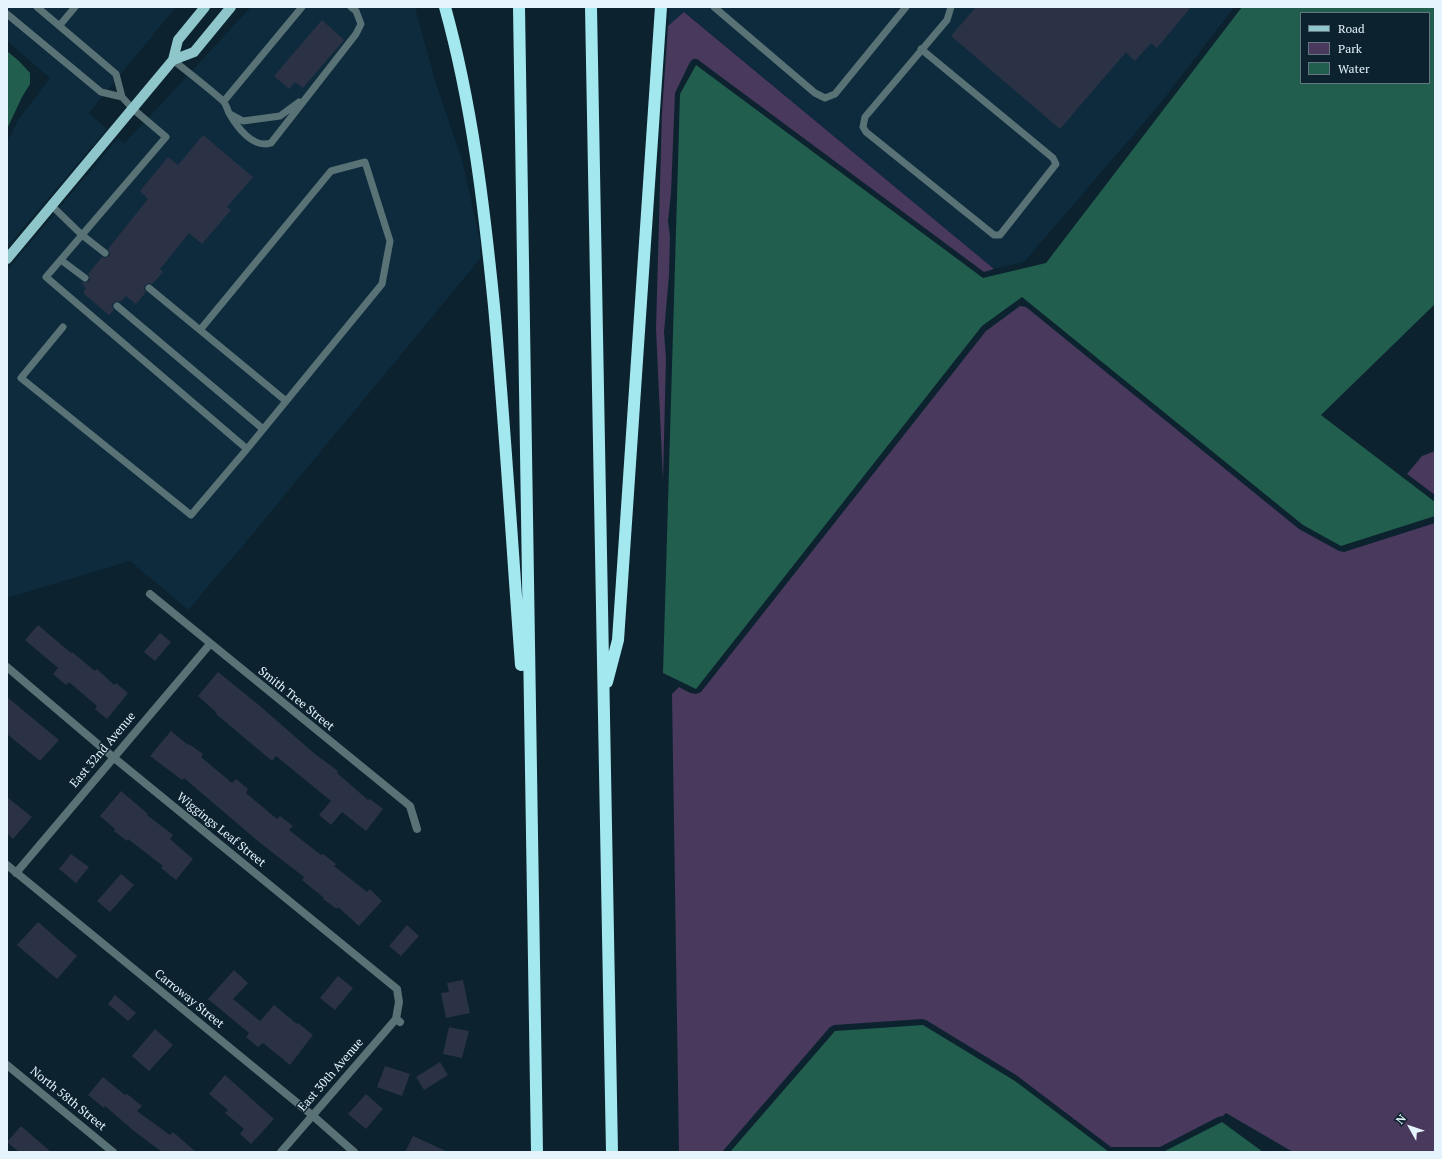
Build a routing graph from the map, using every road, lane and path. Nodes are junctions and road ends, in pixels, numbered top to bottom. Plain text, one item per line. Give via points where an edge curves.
1 (37, 7) edge
2 (75, 7) edge
3 (204, 7) edge
4 (231, 7) edge
5 (302, 7) edge
6 (446, 7) edge
7 (519, 7) edge
8 (591, 7) edge
9 (661, 7) edge
10 (714, 7) edge
11 (906, 7) edge
12 (951, 7) edge
13 (354, 8) edge
14 (7, 14) edge
15 (60, 25) junction
16 (921, 49) junction
17 (173, 60) junction
18 (307, 96) junction
19 (122, 97) junction
20 (224, 101) junction
21 (133, 109) junction
22 (230, 114) junction
23 (52, 206) junction
24 (82, 235) junction
25 (105, 253) dead end
26 (7, 259) edge
27 (61, 260) junction
28 (85, 278) dead end
29 (149, 288) dead end
30 (117, 306) dead end
31 (63, 327) dead end
32 (200, 330) junction
33 (286, 401) junction
34 (263, 429) junction
35 (247, 449) junction
36 (150, 594) dead end
37 (210, 644) junction
38 (7, 667) edge
39 (603, 697) junction
40 (113, 757) junction
41 (531, 782) junction
42 (417, 830) dead end
43 (7, 865) edge
44 (16, 873) junction
45 (398, 1020) joint
46 (7, 1065) edge
47 (312, 1115) junction
48 (113, 1152) edge
49 (281, 1152) edge
50 (354, 1152) edge
51 (537, 1152) edge
52 (612, 1152) edge

1 - 15 lane
2 - 15 lane
3 - 17 main road via 178,40
4 - 17 main road via 194,52
5 - 20 lane
6 - 41 highway via 460,60 487,230 500,366
7 - 41 highway
8 - 39 highway
9 - 39 highway via 618,640
10 - 11 lane via 825,98 835,94
12 - 16 lane via 947,20
13 - 18 lane via 361,24 356,34
14 - 19 lane via 101,92
15 - 19 lane via 116,74
16 - 16 lane via 1053,158 1056,164 1000,235 994,235 863,127 865,117
17 - 20 lane
17 - 21 main road
18 - 22 lane via 280,116 243,121
18 - 22 lane via 271,143 266,145 250,139
19 - 21 lane
20 - 22 lane
21 - 23 main road
21 - 24 lane via 166,137
23 - 24 lane
23 - 26 main road
24 - 25 lane
24 - 27 lane
27 - 28 lane
27 - 35 lane via 46,277
29 - 32 lane
30 - 34 lane
31 - 35 lane via 21,378 191,515
32 - 33 lane
32 - 33 lane via 331,171 365,162 390,241 382,284
33 - 34 lane
34 - 35 lane
36 - 37 street, Smith Tree Street
37 - 40 street, East 32nd Avenue
37 - 42 street, Smith Tree Street via 410,806
38 - 40 street, Wiggings Leaf Street
39 - 52 highway
40 - 44 street, East 32nd Avenue
40 - 45 street, Wiggings Leaf Street via 397,989
41 - 51 highway
43 - 44 street, Carroway Street
44 - 47 street, Carroway Street
45 - 47 street, East 30th Avenue
46 - 48 street, North 58th Street
47 - 49 street, East 30th Avenue
47 - 50 street, Carroway Street

